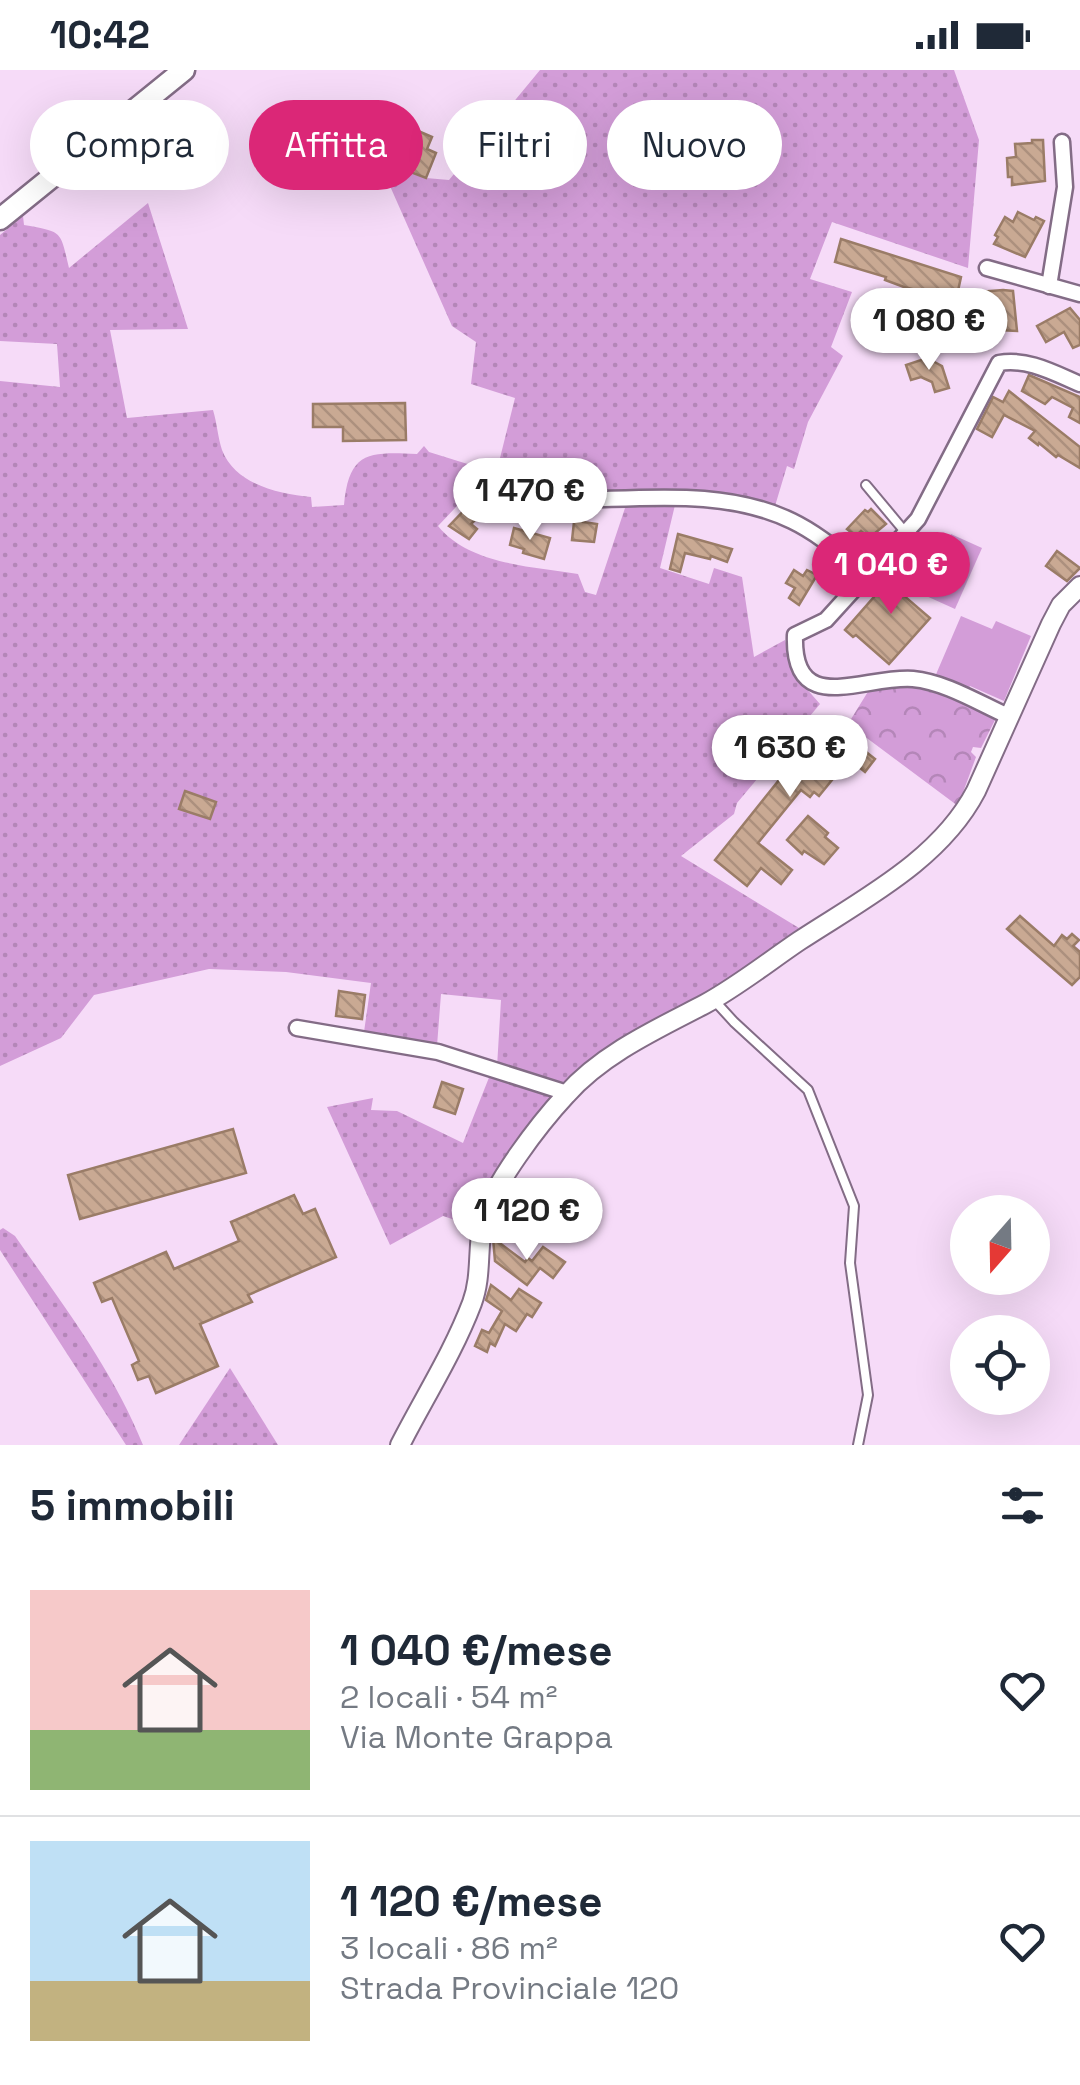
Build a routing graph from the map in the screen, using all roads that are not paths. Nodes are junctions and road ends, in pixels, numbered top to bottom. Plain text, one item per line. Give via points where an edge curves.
1 (184, 70) edge
2 (1062, 142) dead end
3 (0, 220) edge
4 (988, 268) dead end
5 (1049, 286) junction
6 (1080, 294) edge
7 (1080, 384) edge
8 (866, 485) dead end
9 (570, 500) dead end
10 (906, 533) junction
11 (868, 574) junction
12 (1080, 586) edge
13 (1008, 716) junction
14 (713, 999) junction
15 (297, 1028) dead end
16 (567, 1094) junction
17 (400, 1445) edge
18 (858, 1445) edge

1 - 3 main road
2 - 5 street via 1064,187
4 - 5 street
5 - 6 street
7 - 10 street via 1030,364 1000,363
8 - 10 lane
9 - 11 street via 753,504 796,522
10 - 11 street
11 - 13 street via 826,620 795,635 800,672 833,688 928,682
12 - 13 street via 1056,614
13 - 14 street via 963,815 932,849
14 - 16 street via 602,1063
14 - 18 lane via 808,1090 854,1206 850,1264 868,1394
15 - 16 street via 438,1052
16 - 17 street via 495,1193 482,1224 472,1301

